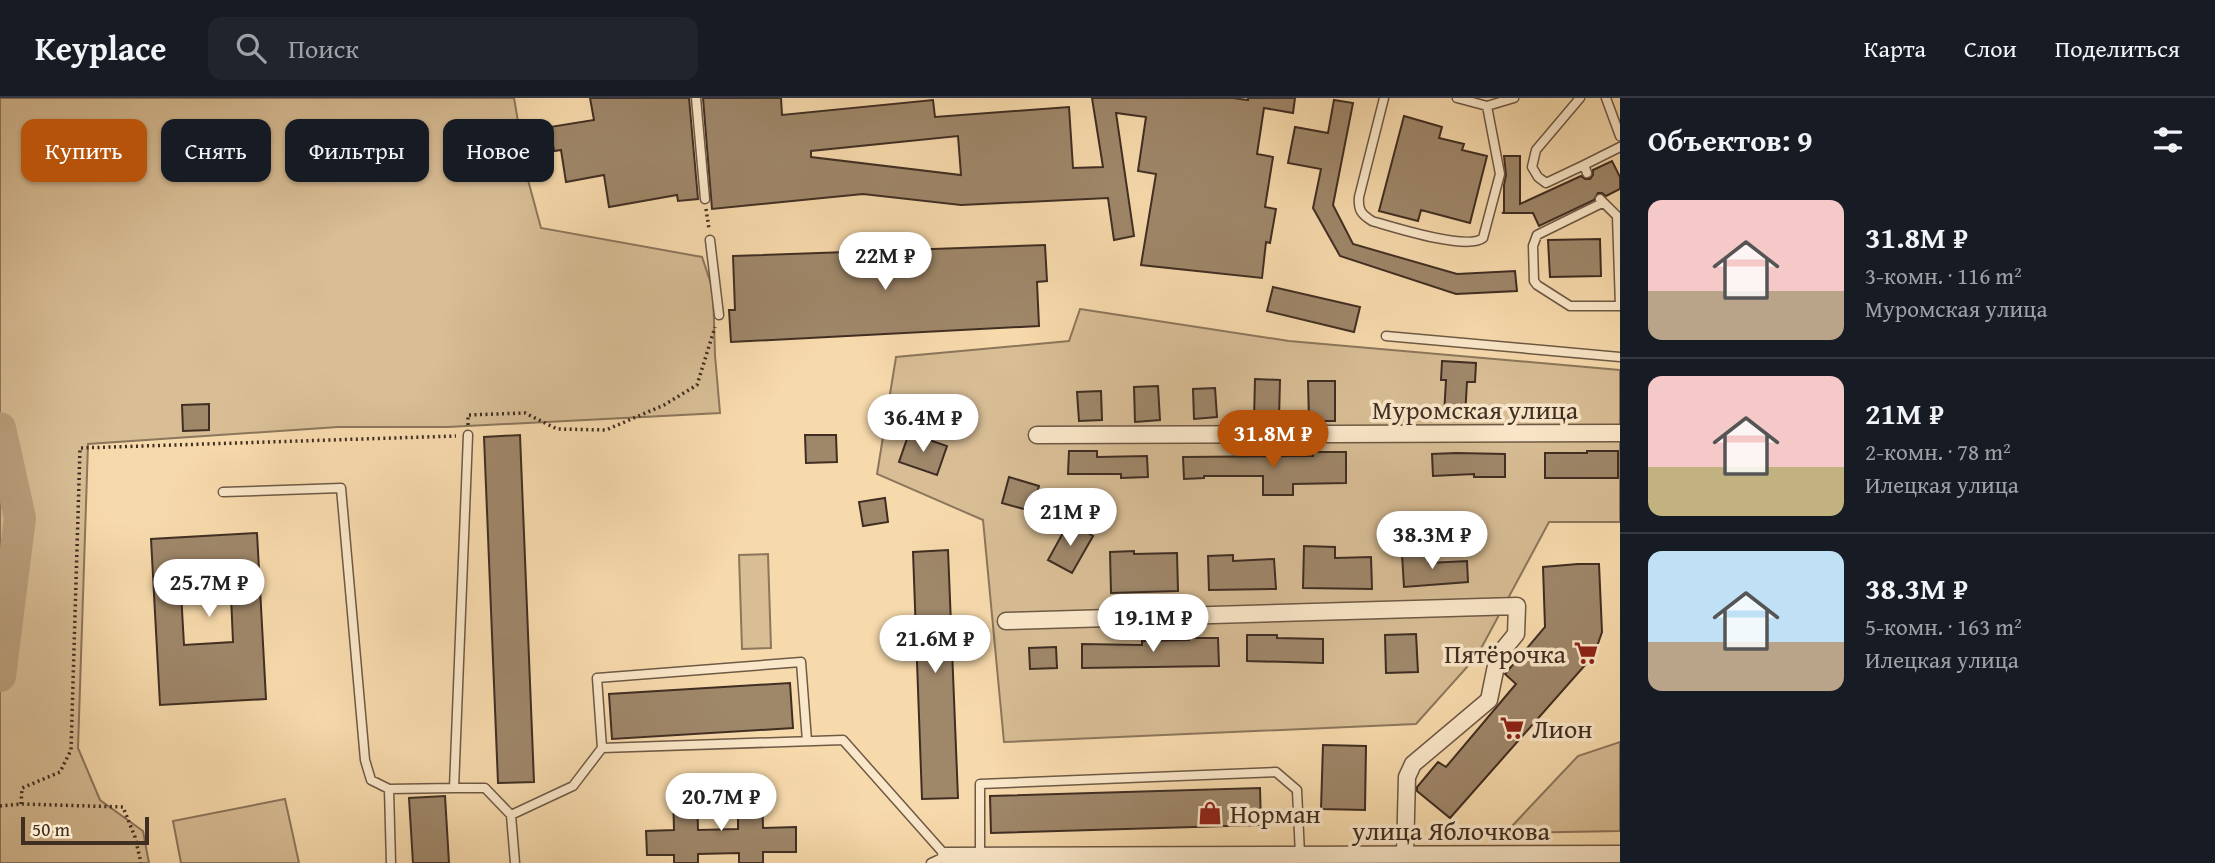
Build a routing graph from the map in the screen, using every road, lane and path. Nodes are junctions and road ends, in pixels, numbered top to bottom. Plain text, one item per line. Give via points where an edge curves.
1 (696, 98) edge
2 (1384, 98) edge
3 (1457, 98) edge
4 (1514, 98) edge
5 (1580, 98) edge
6 (1606, 98) edge
7 (1487, 106) junction
8 (1620, 136) edge
9 (1620, 147) edge
10 (705, 200) joint
11 (1619, 218) edge
12 (710, 240) joint
13 (719, 315) joint
14 (1386, 336) dead end
15 (1620, 357) edge
16 (1620, 433) edge
17 (468, 435) junction
18 (1037, 435) dead end
19 (223, 492) dead end
20 (1006, 621) dead end
21 (807, 741) junction
22 (602, 748) junction
23 (454, 788) junction
24 (388, 789) junction
25 (21, 804) junction
26 (0, 806) edge
27 (511, 815) junction
28 (1405, 854) junction
29 (1620, 854) edge
30 (1300, 855) junction
31 (976, 858) edge
32 (1548, 858) edge
33 (1204, 859) edge
34 (938, 860) edge
35 (141, 863) edge
36 (391, 863) edge
37 (515, 863) edge

1 - 10 lane
2 - 7 lane via 1358,208 1372,221 1471,243 1483,239 1500,174
3 - 7 lane
4 - 7 lane
5 - 9 lane via 1536,150 1532,167 1541,181 1585,169
6 - 8 lane
10 - 12 path
11 - 11 lane via 1601,201 1537,235 1533,246 1537,285 1570,306 1620,306
12 - 13 lane
13 - 17 path via 697,385 664,405 606,430 557,429 525,413 468,415
14 - 15 lane
16 - 18 street, Муромская улица
17 - 23 lane
17 - 25 path via 80,448 71,750 60,772 23,788
19 - 24 lane via 341,488 365,760 371,780
20 - 28 street via 1517,607 1516,634 1499,656 1489,700 1413,764 1407,777
21 - 22 lane
21 - 22 lane via 801,662 597,678
21 - 34 lane via 843,740
22 - 27 lane via 573,786
23 - 24 lane
23 - 27 lane via 485,788
24 - 36 lane
25 - 26 path
25 - 35 path via 123,807
27 - 37 lane
28 - 30 street, улица Яблочкова
28 - 32 street, улица Яблочкова
29 - 32 street, улица Яблочкова
30 - 31 lane via 1297,790 1276,772 980,784
30 - 33 street, улица Яблочкова
31 - 33 street, улица Яблочкова
31 - 34 street, улица Яблочкова

